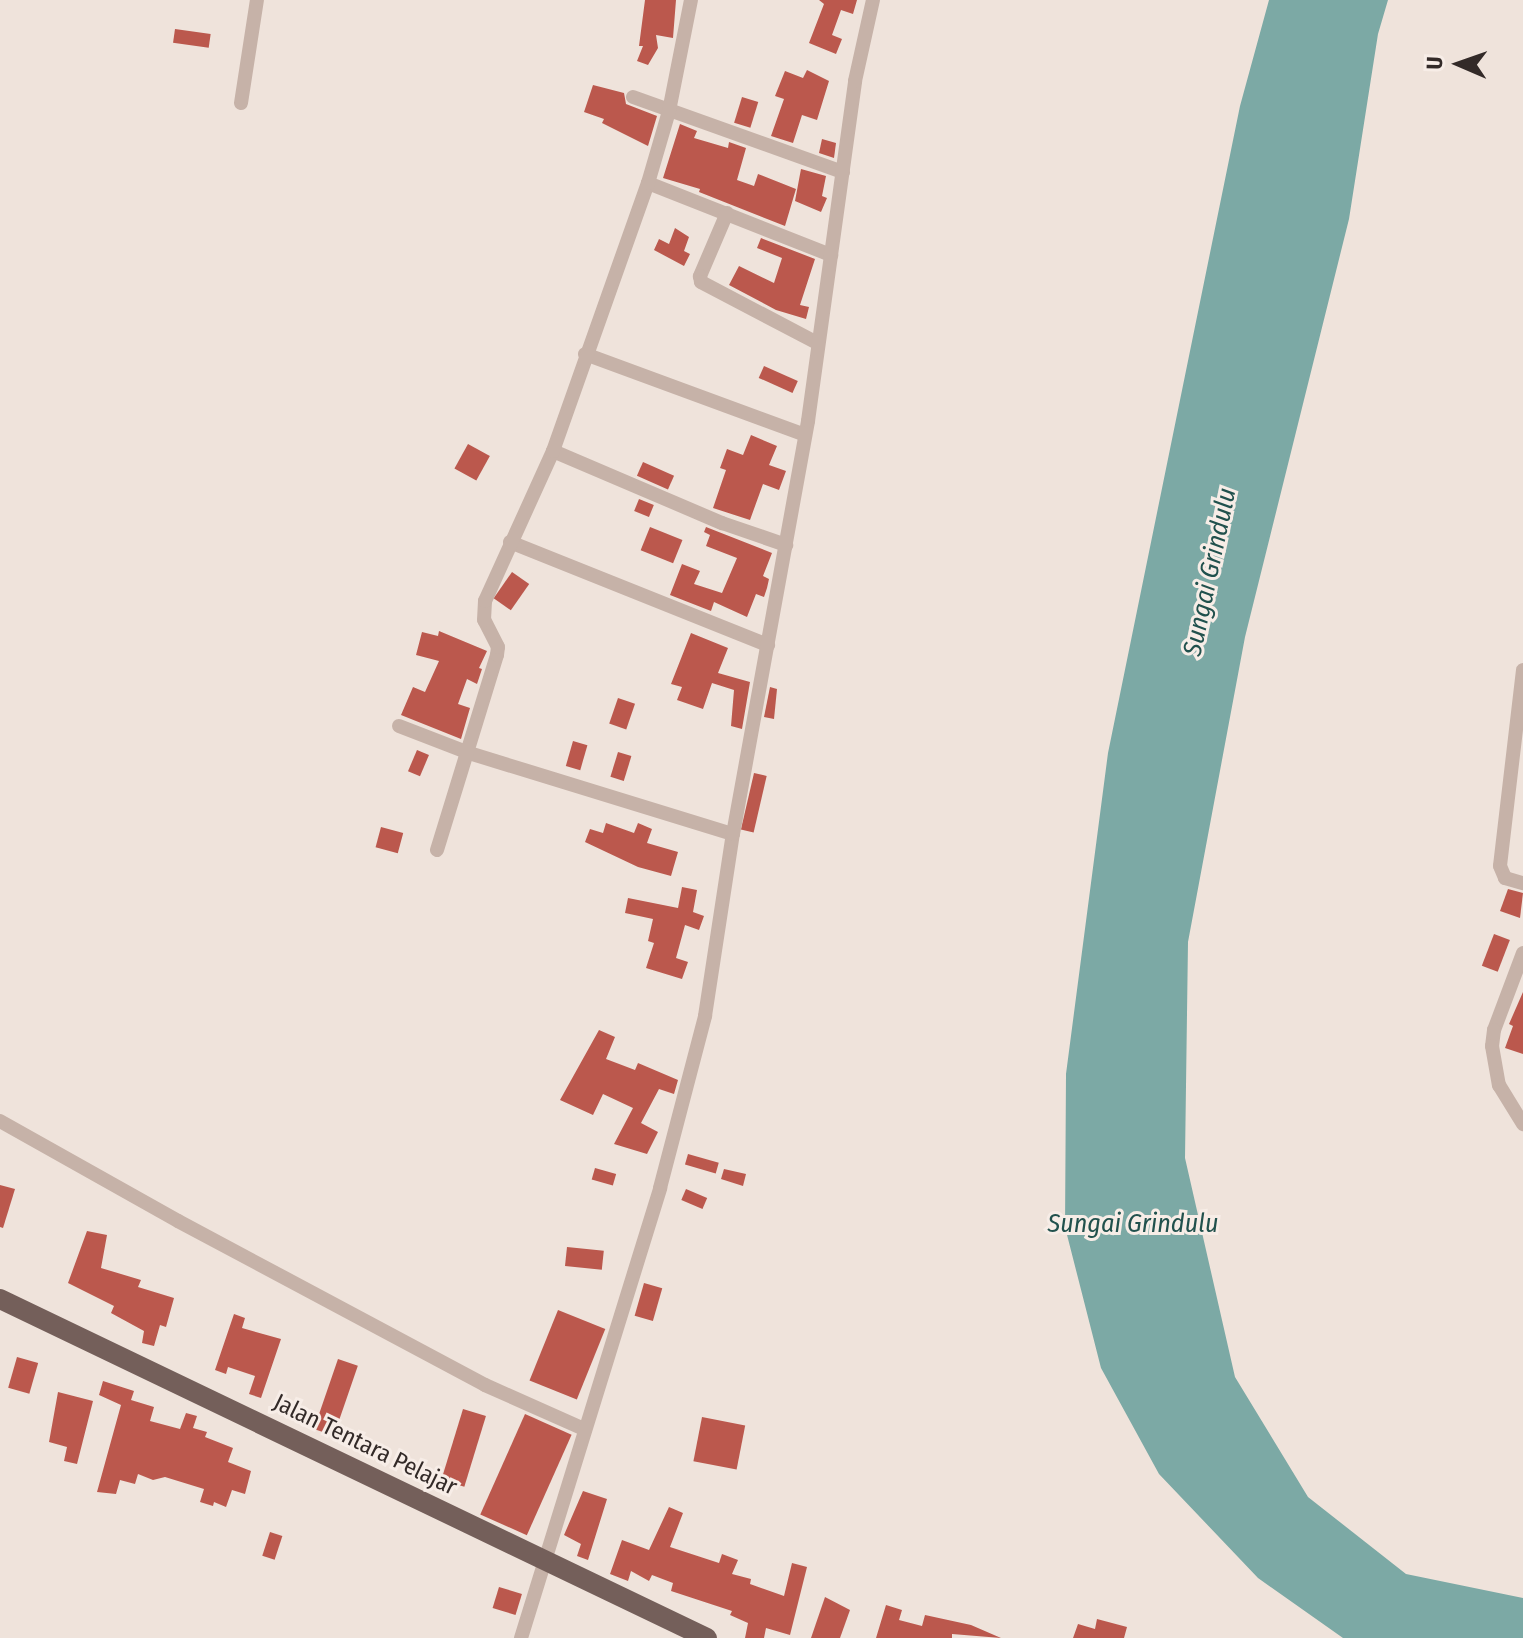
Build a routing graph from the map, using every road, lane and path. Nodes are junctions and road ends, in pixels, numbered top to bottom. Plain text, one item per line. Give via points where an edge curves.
1 (257, 0) edge
2 (691, 0) edge
3 (873, 0) edge
4 (633, 97) dead end
5 (241, 103) dead end
6 (669, 111) junction
7 (843, 172) junction
8 (648, 183) junction
9 (727, 213) junction
10 (831, 255) junction
11 (817, 343) junction
12 (585, 354) junction
13 (805, 435) junction
14 (553, 451) junction
15 (510, 542) junction
16 (786, 545) junction
17 (768, 645) junction
18 (1523, 670) edge
19 (399, 726) dead end
20 (469, 753) junction
21 (733, 834) junction
22 (437, 850) dead end
23 (1523, 883) edge
24 (1523, 953) edge
25 (0, 1121) edge
26 (1523, 1124) edge
27 (0, 1299) edge
28 (584, 1429) junction
29 (543, 1560) junction
30 (521, 1638) edge
31 (707, 1638) edge

1 - 5 street
2 - 6 street
3 - 7 street
4 - 6 street
6 - 7 street
6 - 8 street
7 - 10 street
8 - 9 street
8 - 12 street
9 - 10 street
9 - 11 street via 701,282
10 - 11 street
11 - 13 street
12 - 13 street
12 - 14 street
13 - 16 street
14 - 15 street
14 - 16 street
15 - 17 street
15 - 20 street via 482,612 498,647
16 - 17 street
17 - 21 street
18 - 23 street via 1500,866 1505,878
19 - 20 street
20 - 21 street
20 - 22 street
21 - 28 street via 705,1016 660,1188
24 - 26 street via 1492,1046 1499,1085
25 - 28 street via 485,1385
27 - 29 main road, Jalan Tentara Pelajar
28 - 29 street
29 - 30 street
29 - 31 main road, Jalan Tentara Pelajar

